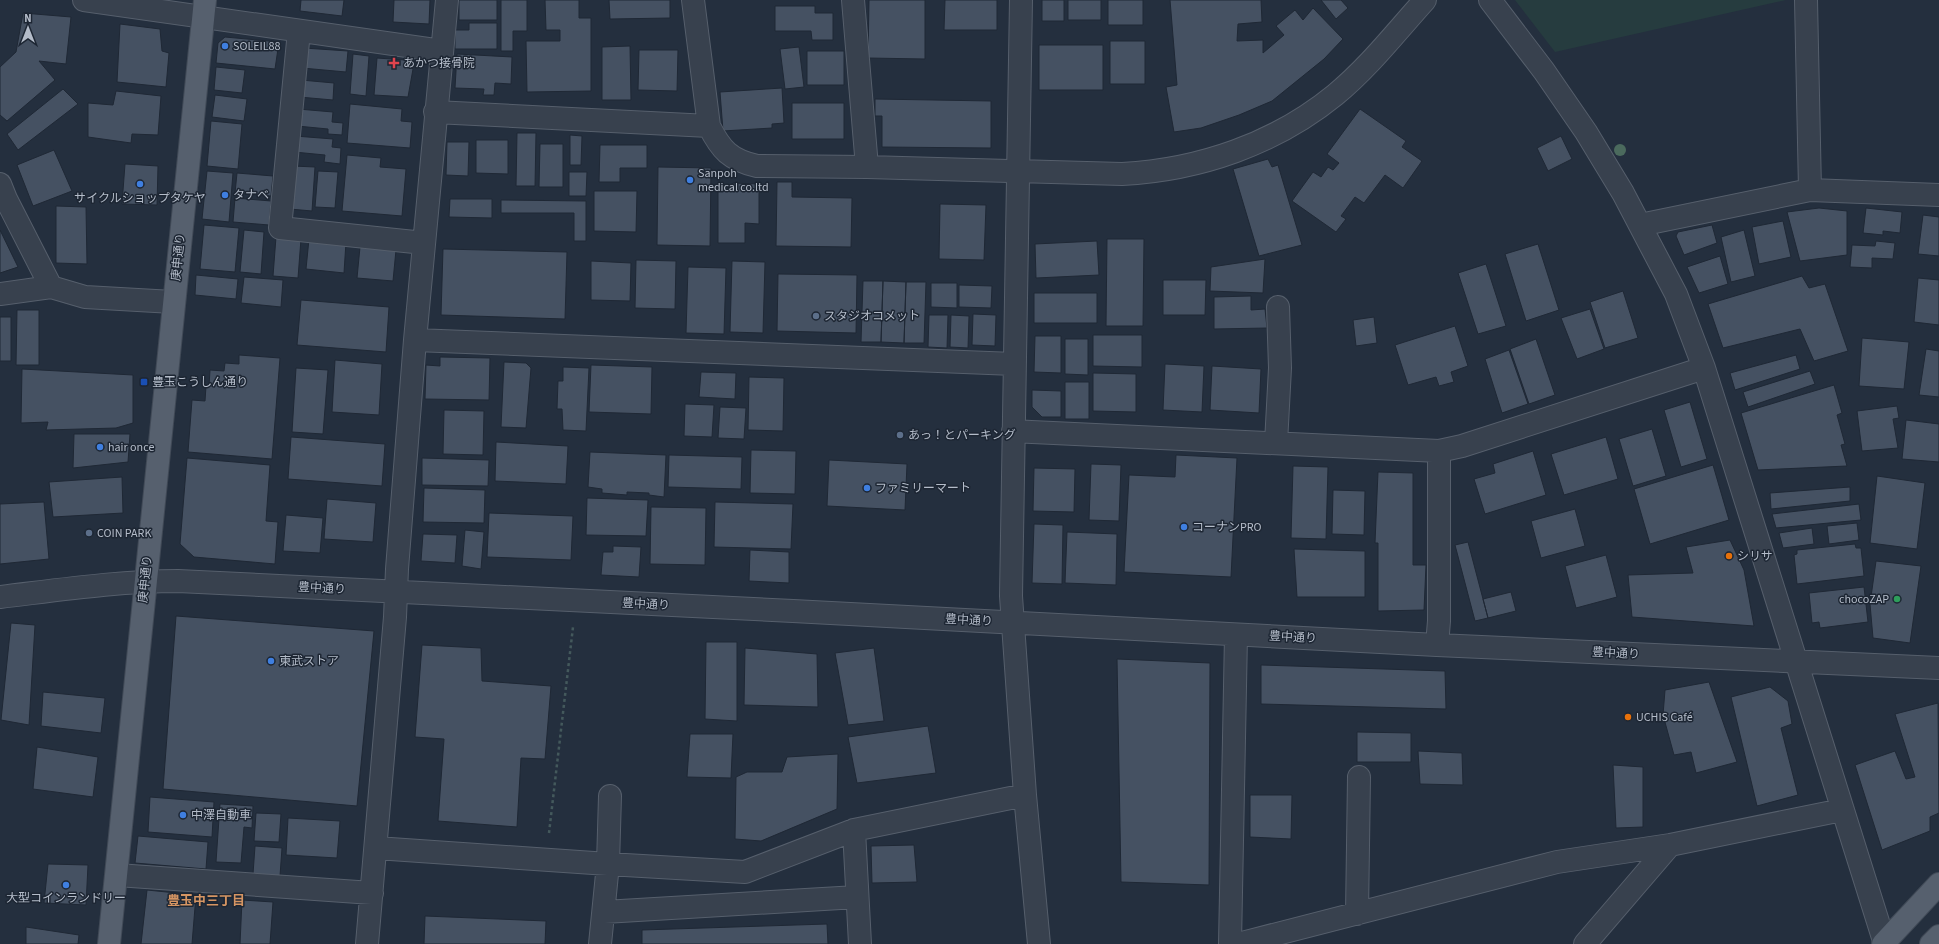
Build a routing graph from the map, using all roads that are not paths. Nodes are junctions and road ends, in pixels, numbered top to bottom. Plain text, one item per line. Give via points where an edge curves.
1 (84, 0) edge
2 (447, 0) edge
3 (692, 0) edge
4 (853, 0) edge
5 (1021, 0) edge
6 (1425, 0) edge
7 (1490, 0) edge
8 (1806, 0) edge
9 (204, 8) edge
10 (299, 31) junction
11 (442, 51) junction
12 (436, 112) junction
13 (709, 126) junction
14 (867, 167) junction
15 (1018, 172) junction
16 (0, 184) edge
17 (1810, 190) junction
18 (1939, 195) edge
19 (1640, 225) junction
20 (424, 243) junction
21 (51, 287) junction
22 (0, 294) edge
23 (173, 302) junction
24 (1278, 307) dead end
25 (415, 340) junction
26 (1014, 364) junction
27 (1704, 368) junction
28 (1013, 431) junction
29 (1276, 443) junction
30 (1439, 451) junction
31 (145, 581) junction
32 (396, 591) junction
33 (0, 597) edge
34 (1013, 623) junction
35 (1236, 634) junction
36 (1437, 645) junction
37 (1797, 662) junction
38 (1939, 668) edge
39 (1359, 777) dead end
40 (1025, 795) junction
41 (610, 796) dead end
42 (1842, 810) junction
43 (854, 830) junction
44 (1670, 845) junction
45 (376, 848) junction
46 (608, 864) junction
47 (117, 875) junction
48 (1939, 884) edge
49 (372, 893) junction
50 (857, 897) junction
51 (604, 912) junction
52 (1357, 914) junction
53 (1939, 936) edge
54 (1884, 943) edge
55 (109, 944) edge
56 (367, 944) edge
57 (600, 944) edge
58 (860, 944) edge
59 (1039, 944) edge
60 (1230, 944) edge
61 (1238, 944) edge
62 (1585, 944) edge
63 (1931, 944) edge

1 - 9 street
2 - 11 street
3 - 13 street
4 - 14 street
5 - 15 street
6 - 15 street via 1371,60 1335,95 1297,121 1249,146 1194,164 1149,173
7 - 19 street via 1586,132
8 - 17 street
9 - 10 street
9 - 23 main road, 庚申通り
10 - 11 street
10 - 20 street via 280,228
11 - 12 street
12 - 13 street
12 - 20 street
13 - 14 street via 727,153 741,162 757,166
14 - 15 street
15 - 26 street
16 - 21 street
17 - 18 street
17 - 19 street
19 - 27 street via 1676,294
20 - 25 street
21 - 22 street
21 - 23 street via 85,297
23 - 31 main road, 庚申通り
24 - 29 street via 1280,368
25 - 26 street
25 - 32 street
26 - 28 street
27 - 30 street via 1462,446
27 - 37 street
28 - 29 street
28 - 34 street
29 - 30 street
30 - 36 street
31 - 32 street, 豊中通り
31 - 33 street, 豊中通り
31 - 47 main road, 庚申通り
32 - 34 street, 豊中通り
32 - 45 street
34 - 35 street, 豊中通り
34 - 40 street
35 - 36 street, 豊中通り
35 - 60 street
36 - 37 street, 豊中通り
37 - 38 street, 豊中通り
37 - 42 street
39 - 52 street
40 - 43 street
40 - 59 street
41 - 46 street
42 - 44 street
42 - 54 street
43 - 46 street via 745,872
43 - 50 street
44 - 52 street via 1557,862
44 - 62 street
45 - 46 street
45 - 49 street
46 - 51 street
47 - 49 street
47 - 55 main road, 庚申通り
48 - 54 main road
49 - 56 street
50 - 51 street
50 - 58 street
51 - 57 street
52 - 61 street
53 - 63 main road

